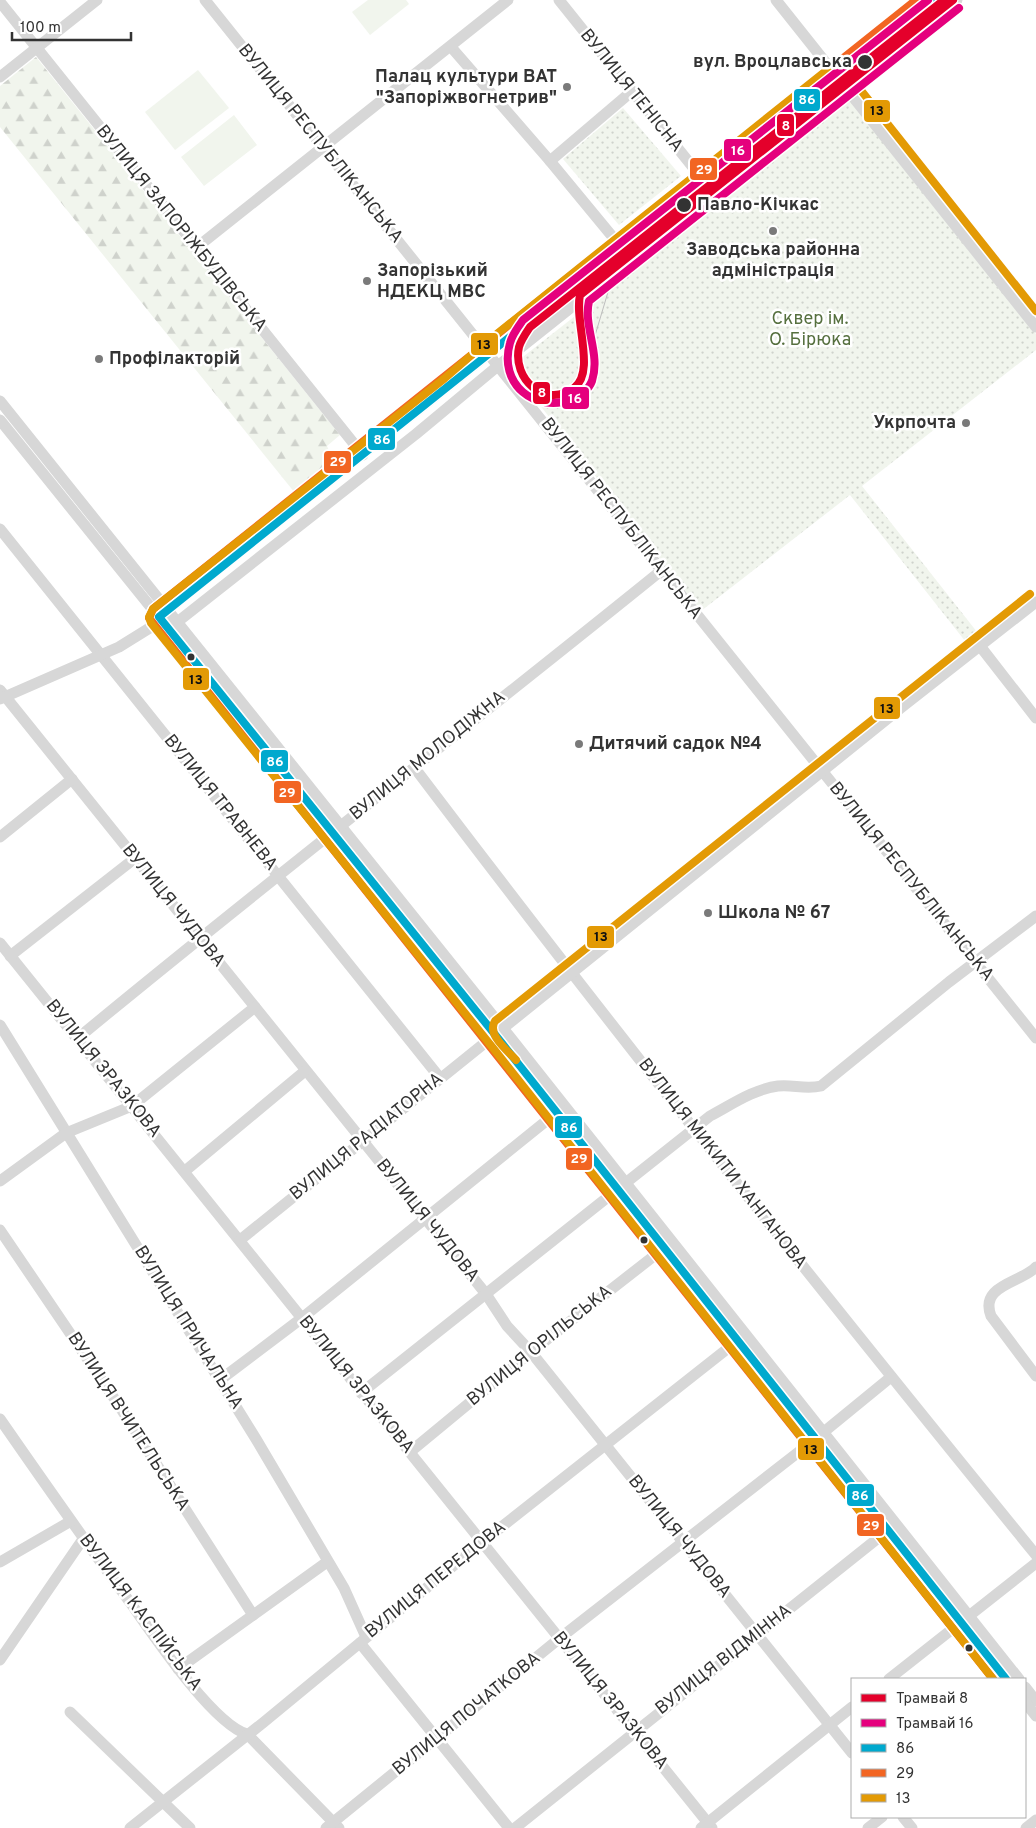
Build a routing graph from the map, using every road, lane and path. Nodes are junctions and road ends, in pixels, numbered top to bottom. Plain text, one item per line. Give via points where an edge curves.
1 (97, 0) edge
2 (205, 0) edge
3 (508, 0) edge
4 (559, 0) edge
5 (776, 0) edge
6 (932, 0) edge
7 (957, 0) edge
8 (0, 2) edge
9 (495, 4) edge
10 (451, 47) junction
11 (37, 49) junction
12 (836, 76) junction
13 (0, 77) edge
14 (845, 87) junction
15 (631, 92) junction
16 (322, 148) junction
17 (550, 161) junction
18 (704, 181) junction
19 (621, 247) junction
20 (196, 248) junction
21 (1036, 327) edge
22 (489, 352) junction
23 (499, 365) junction
24 (0, 401) edge
25 (0, 420) edge
26 (363, 455) junction
27 (0, 529) edge
28 (662, 570) junction
29 (1036, 602) edge
30 (163, 614) junction
31 (172, 626) junction
32 (148, 629) junction
33 (980, 646) junction
34 (100, 656) junction
35 (2, 695) edge
36 (1036, 718) edge
37 (414, 767) junction
38 (822, 772) junction
39 (72, 779) junction
40 (336, 829) junction
41 (0, 837) edge
42 (134, 859) junction
43 (279, 876) junction
44 (1036, 916) edge
45 (199, 938) junction
46 (0, 943) edge
47 (10, 956) junction
48 (975, 964) junction
49 (571, 974) junction
50 (255, 1007) junction
51 (0, 1025) edge
52 (498, 1031) junction
53 (78, 1038) junction
54 (1036, 1038) edge
55 (305, 1071) junction
56 (440, 1078) junction
57 (132, 1106) junction
58 (560, 1110) junction
59 (694, 1129) junction
60 (66, 1132) junction
61 (363, 1142) junction
62 (185, 1170) junction
63 (0, 1181) edge
64 (621, 1187) junction
65 (425, 1218) junction
66 (0, 1230) edge
67 (240, 1240) junction
68 (667, 1245) junction
69 (1036, 1267) edge
70 (486, 1294) junction
71 (302, 1318) junction
72 (741, 1338) junction
73 (531, 1352) junction
74 (1036, 1376) edge
75 (891, 1377) junction
76 (220, 1380) junction
77 (361, 1393) junction
78 (0, 1419) edge
79 (818, 1436) junction
80 (604, 1445) junction
81 (410, 1452) junction
82 (71, 1521) junction
83 (887, 1531) junction
84 (83, 1539) junction
85 (682, 1541) junction
86 (481, 1543) junction
87 (1036, 1556) edge
88 (0, 1562) edge
89 (327, 1562) junction
90 (1036, 1563) edge
91 (253, 1615) junction
92 (965, 1621) junction
93 (758, 1633) junction
94 (560, 1638) junction
95 (363, 1640) junction
96 (0, 1660) edge
97 (178, 1670) junction
98 (890, 1678) edge
99 (1005, 1678) edge
100 (1018, 1678) edge
101 (1030, 1700) edge
102 (851, 1708) edge
103 (70, 1712) dead end
104 (1036, 1716) edge
105 (829, 1725) junction
106 (634, 1731) junction
107 (247, 1734) junction
108 (437, 1738) junction
109 (851, 1752) edge
110 (162, 1801) junction
111 (881, 1818) edge
112 (904, 1818) edge
113 (1036, 1820) edge
114 (332, 1826) edge
115 (707, 1826) edge
116 (130, 1828) edge
117 (190, 1828) edge
118 (508, 1828) edge
119 (515, 1828) edge
120 (868, 1828) edge
121 (912, 1828) edge
122 (1026, 1828) edge

1 - 11 street
2 - 16 street, ВУЛИЦЯ РЕСПУБЛІКАНСЬКА
3 - 9 street
4 - 15 street, ВУЛИЦЯ ТЕНІСНА
5 - 12 street
6 - 12 street
7 - 14 street
8 - 11 street, ВУЛИЦЯ ЗАПОРІЖБУДІВСЬКА
9 - 10 street
10 - 16 street
10 - 17 street
11 - 13 street
11 - 20 street, ВУЛИЦЯ ЗАПОРІЖБУДІВСЬКА
12 - 14 street
12 - 18 street
14 - 21 street
14 - 23 street
15 - 17 street
15 - 18 street, ВУЛИЦЯ ТЕНІСНА
16 - 20 street
16 - 22 street, ВУЛИЦЯ РЕСПУБЛІКАНСЬКА
17 - 19 street
18 - 19 street
19 - 22 street
20 - 26 street, ВУЛИЦЯ ЗАПОРІЖБУДІВСЬКА
22 - 23 street, ВУЛИЦЯ РЕСПУБЛІКАНСЬКА
22 - 26 street
23 - 28 street, ВУЛИЦЯ РЕСПУБЛІКАНСЬКА
23 - 31 street
24 - 30 street
25 - 30 street
26 - 30 street
27 - 34 street, ВУЛИЦЯ ТРАВНЕВА
28 - 37 street, ВУЛИЦЯ МОЛОДІЖНА
28 - 38 street, ВУЛИЦЯ РЕСПУБЛІКАНСЬКА
29 - 33 street, ВУЛИЦЯ РАДІАТОРНА
30 - 31 street
30 - 32 street
31 - 32 street
31 - 40 street
32 - 34 street
33 - 36 street
33 - 38 street, ВУЛИЦЯ РАДІАТОРНА
34 - 35 street
34 - 43 street, ВУЛИЦЯ ТРАВНЕВА
35 - 39 street, ВУЛИЦЯ ЧУДОВА
37 - 40 street, ВУЛИЦЯ МОЛОДІЖНА
37 - 49 street, ВУЛИЦЯ МИКИТИ ХАНГАНОВА
38 - 48 street, ВУЛИЦЯ РЕСПУБЛІКАНСЬКА
38 - 49 street, ВУЛИЦЯ РАДІАТОРНА
39 - 41 street
39 - 42 street, ВУЛИЦЯ ЧУДОВА
40 - 43 street, ВУЛИЦЯ МОЛОДІЖНА
40 - 52 street
42 - 45 street, ВУЛИЦЯ ЧУДОВА
42 - 47 street
43 - 45 street, ВУЛИЦЯ МОЛОДІЖНА
43 - 56 street, ВУЛИЦЯ ТРАВНЕВА
44 - 48 street
45 - 50 street, ВУЛИЦЯ ЧУДОВА
45 - 53 street, ВУЛИЦЯ МОЛОДІЖНА
46 - 47 street, ВУЛИЦЯ ЗРАЗКОВА
47 - 53 street, ВУЛИЦЯ ЗРАЗКОВА
48 - 54 street, ВУЛИЦЯ РЕСПУБЛІКАНСЬКА
48 - 59 street via 820,1086 809,1089 781,1085 763,1089 710,1116
49 - 52 street, ВУЛИЦЯ РАДІАТОРНА
49 - 59 street, ВУЛИЦЯ МИКИТИ ХАНГАНОВА
50 - 55 street, ВУЛИЦЯ ЧУДОВА
50 - 57 street
51 - 60 street, ВУЛИЦЯ ПРИЧАЛЬНА
52 - 56 street, ВУЛИЦЯ РАДІАТОРНА
52 - 58 street
53 - 57 street, ВУЛИЦЯ ЗРАЗКОВА
55 - 61 street, ВУЛИЦЯ ЧУДОВА
55 - 62 street
56 - 61 street, ВУЛИЦЯ РАДІАТОРНА
57 - 60 street
57 - 62 street, ВУЛИЦЯ ЗРАЗКОВА
58 - 64 street
58 - 65 street
59 - 64 street
59 - 75 street, ВУЛИЦЯ МИКИТИ ХАНГАНОВА
60 - 63 street
60 - 76 street, ВУЛИЦЯ ПРИЧАЛЬНА
61 - 65 street, ВУЛИЦЯ ЧУДОВА
61 - 67 street, ВУЛИЦЯ РАДІАТОРНА
62 - 67 street, ВУЛИЦЯ ЗРАЗКОВА
64 - 68 street
64 - 70 street
65 - 70 street, ВУЛИЦЯ ЧУДОВА
65 - 71 street
66 - 91 street, ВУЛИЦЯ ВЧИТЕЛЬСЬКА via 118,1404
67 - 71 street, ВУЛИЦЯ ЗРАЗКОВА
68 - 72 street
68 - 73 street, ВУЛИЦЯ ОРІЛЬСЬКА
69 - 74 street via 1029,1274 1005,1283 988,1304 991,1316
70 - 73 street, ВУЛИЦЯ ЧУДОВА via 496,1312
70 - 77 street
71 - 76 street
71 - 77 street, ВУЛИЦЯ ЗРАЗКОВА
72 - 79 street
72 - 80 street, ВУЛИЦЯ ПЕРЕДОВА
73 - 80 street, ВУЛИЦЯ ЧУДОВА
73 - 81 street, ВУЛИЦЯ ОРІЛЬСЬКА
75 - 79 street, ВУЛИЦЯ ПОЧАТКОВА
75 - 87 street, ВУЛИЦЯ МИКИТИ ХАНГАНОВА
76 - 89 street, ВУЛИЦЯ ПРИЧАЛЬНА
77 - 81 street, ВУЛИЦЯ ЗРАЗКОВА
78 - 82 street, ВУЛИЦЯ КАСПІЙСЬКА
79 - 83 street
79 - 85 street, ВУЛИЦЯ ПОЧАТКОВА
79 - 92 street
80 - 85 street, ВУЛИЦЯ ЧУДОВА
80 - 86 street, ВУЛИЦЯ ПЕРЕДОВА
81 - 86 street, ВУЛИЦЯ ЗРАЗКОВА
82 - 84 street, ВУЛИЦЯ КАСПІЙСЬКА
82 - 88 street, ВУЛИЦЯ КАСПІЙСЬКА
83 - 92 street
83 - 93 street, ВУЛИЦЯ ВІДМІННА
84 - 96 street
84 - 97 street, ВУЛИЦЯ КАСПІЙСЬКА
85 - 93 street, ВУЛИЦЯ ЧУДОВА
85 - 94 street, ВУЛИЦЯ ПОЧАТКОВА
86 - 94 street, ВУЛИЦЯ ЗРАЗКОВА
86 - 95 street, ВУЛИЦЯ ПЕРЕДОВА
89 - 91 street
89 - 95 street, ВУЛИЦЯ ПРИЧАЛЬНА via 344,1588
90 - 92 street
91 - 97 street
92 - 98 street
92 - 99 street
92 - 100 street
93 - 105 street, ВУЛИЦЯ ЧУДОВА
93 - 106 street, ВУЛИЦЯ ВІДМІННА
94 - 106 street, ВУЛИЦЯ ЗРАЗКОВА
94 - 108 street, ВУЛИЦЯ ПОЧАТКОВА
95 - 107 street, ВУЛИЦЯ ПЕРЕДОВА
95 - 108 street, ВУЛИЦЯ ПРИЧАЛЬНА
97 - 107 street, ВУЛИЦЯ КАСПІЙСЬКА via 229,1725
101 - 104 street
102 - 105 street
103 - 110 street
105 - 109 street, ВУЛИЦЯ ЧУДОВА
105 - 115 street
106 - 115 street, ВУЛИЦЯ ЗРАЗКОВА
106 - 119 street, ВУЛИЦЯ ВІДМІННА
107 - 110 street, ВУЛИЦЯ ПЕРЕДОВА
107 - 114 street, ВУЛИЦЯ КАСПІЙСЬКА
108 - 114 street, ВУЛИЦЯ ПОЧАТКОВА
108 - 118 street, ВУЛИЦЯ ПРИЧАЛЬНА
110 - 116 street, ВУЛИЦЯ ПЕРЕДОВА
110 - 117 street
111 - 120 street
112 - 121 street
113 - 122 street

